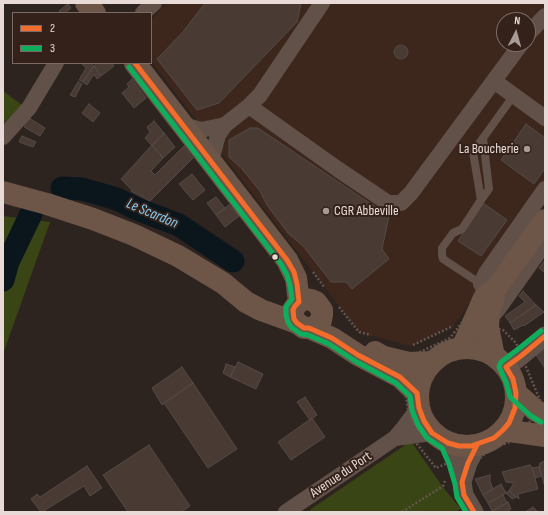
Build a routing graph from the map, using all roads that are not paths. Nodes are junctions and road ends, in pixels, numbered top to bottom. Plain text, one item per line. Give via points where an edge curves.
1 (154, 3) edge
2 (322, 3) edge
3 (144, 12) edge
4 (545, 16) edge
5 (536, 26) edge
6 (514, 52) edge
7 (55, 64) edge
8 (136, 64) edge
9 (494, 81) junction
10 (514, 96) junction
11 (249, 106) junction
12 (545, 118) edge
13 (225, 125) junction
14 (183, 126) junction
15 (3, 138) edge
16 (211, 161) junction
17 (545, 189) edge
18 (3, 192) edge
19 (545, 220) edge
20 (545, 243) edge
21 (488, 290) junction
22 (312, 308) junction
23 (476, 324) junction
24 (545, 336) edge
25 (462, 348) junction
26 (507, 360) junction
27 (407, 362) junction
28 (432, 362) junction
29 (516, 393) junction
30 (418, 400) junction
31 (540, 413) edge
32 (503, 430) junction
33 (535, 434) edge
34 (442, 452) junction
35 (286, 512) edge
36 (474, 512) edge

1 - 3 street
2 - 11 street via 260,95
4 - 5 street
6 - 9 street
7 - 15 street via 29,108
8 - 14 main road
9 - 10 street
9 - 11 street via 401,203 388,203
10 - 12 street
10 - 21 lane via 483,138 489,189 462,229 453,233 442,248 443,259
11 - 13 street
13 - 14 street via 201,130
13 - 16 street via 218,135
14 - 16 main road
16 - 22 main road via 287,260
17 - 21 street via 486,274
18 - 22 main road via 100,212 147,228 200,255 259,297 270,302
19 - 21 main road
20 - 23 street via 499,308
21 - 23 main road via 489,312
22 - 27 main road via 365,348
23 - 25 main road
23 - 26 main road
24 - 26 street
25 - 26 main road via 483,350
25 - 28 main road via 444,353
26 - 29 main road
27 - 28 main road
27 - 30 main road
28 - 30 main road via 420,381
29 - 31 main road
29 - 32 main road via 515,408
30 - 34 main road via 424,421
32 - 33 main road
32 - 34 main road via 494,438
34 - 35 street, Avenue du Port
34 - 36 street

